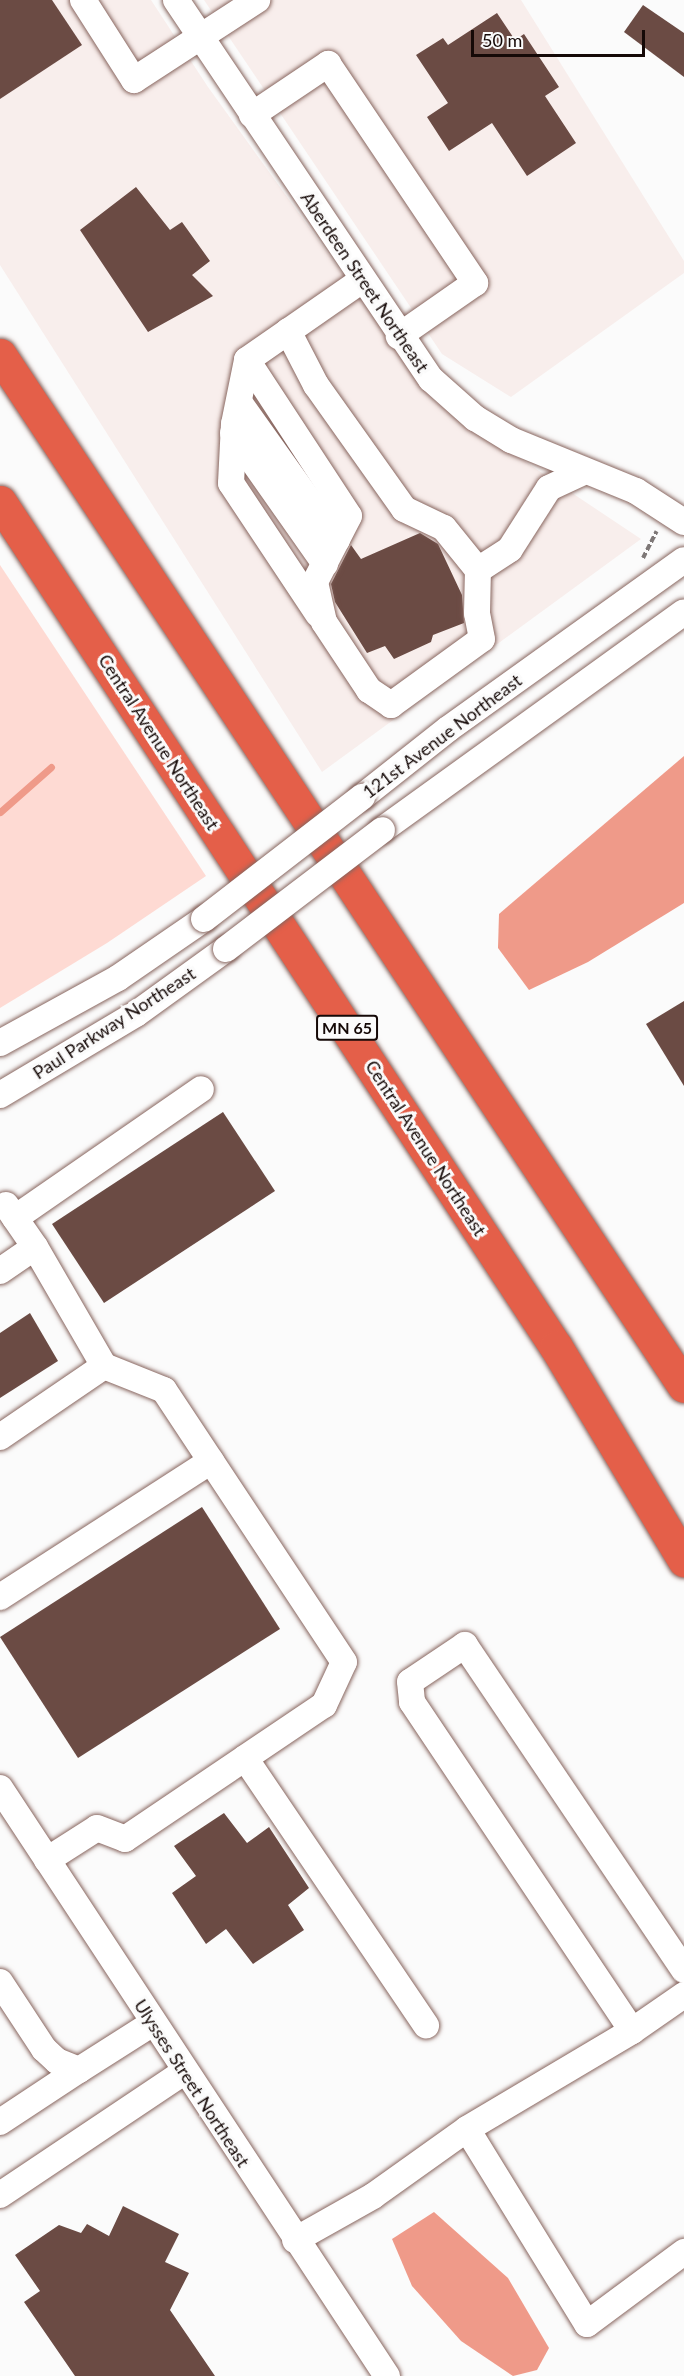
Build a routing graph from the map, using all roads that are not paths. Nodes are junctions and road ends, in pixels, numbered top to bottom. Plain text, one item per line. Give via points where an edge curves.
1 (83, 0) edge
2 (176, 0) edge
3 (257, 0) edge
4 (201, 38) junction
5 (252, 115) junction
6 (362, 280) junction
7 (288, 331) junction
8 (399, 336) junction
9 (0, 355) edge
10 (239, 407) junction
11 (584, 472) junction
12 (0, 502) edge
13 (684, 522) edge
14 (330, 552) junction
15 (684, 560) edge
16 (478, 570) junction
17 (684, 612) edge
18 (324, 622) junction
19 (204, 919) joint
20 (0, 1044) edge
21 (201, 1089) dead end
22 (0, 1095) edge
23 (35, 1247) junction
24 (0, 1271) edge
25 (104, 1366) junction
26 (684, 1386) edge
27 (0, 1437) edge
28 (211, 1461) junction
29 (684, 1560) edge
30 (0, 1597) edge
31 (245, 1758) junction
32 (0, 1788) edge
33 (47, 1860) junction
34 (684, 1970) edge
35 (0, 1982) edge
36 (684, 1995) edge
37 (153, 2023) junction
38 (426, 2025) dead end
39 (632, 2031) junction
40 (79, 2070) junction
41 (184, 2071) junction
42 (0, 2122) edge
43 (467, 2129) junction
44 (0, 2194) edge
45 (294, 2240) junction
46 (684, 2252) edge
47 (387, 2376) edge

1 - 4 street via 134,80
2 - 4 street, Aberdeen Street Northeast
3 - 4 street
4 - 5 street, Aberdeen Street Northeast
5 - 6 street, Aberdeen Street Northeast
5 - 8 street via 328,64 475,283
6 - 7 street
6 - 8 street, Aberdeen Street Northeast
7 - 10 street
7 - 16 street via 316,385 404,508 444,528
8 - 11 street, Aberdeen Street Northeast via 431,379 475,418 511,440
9 - 26 highway
10 - 14 street
10 - 14 street
10 - 14 street via 349,516
10 - 18 street via 231,483
11 - 13 street, Aberdeen Street Northeast via 636,491
11 - 16 street via 549,488 510,549
12 - 29 highway, Central Avenue Northeast / MN 65 via 556,1347
14 - 18 street
15 - 19 street, 121st Avenue Northeast, bridge via 448,729
16 - 18 street via 477,614 482,639 390,705 369,690
17 - 22 street, Paul Parkway Northeast, bridge via 136,1014
19 - 20 street, Paul Parkway Northeast via 118,978
21 - 23 street via 11,1211
23 - 24 street
23 - 25 street
25 - 27 street
25 - 28 street via 164,1390
28 - 30 street
28 - 31 street via 344,1662 324,1705
31 - 33 street via 125,1839 98,1828
31 - 38 street
32 - 33 street, Ulysses Street Northeast
33 - 37 street, Ulysses Street Northeast
34 - 39 street via 465,1645 410,1682 412,1702
35 - 40 street via 44,2049 57,2061
36 - 39 street
37 - 40 street
37 - 41 street, Ulysses Street Northeast
39 - 43 street
40 - 42 street
41 - 44 street
41 - 45 street, Ulysses Street Northeast
43 - 45 street via 373,2196
43 - 46 street via 587,2324
45 - 47 street, Ulysses Street Northeast

